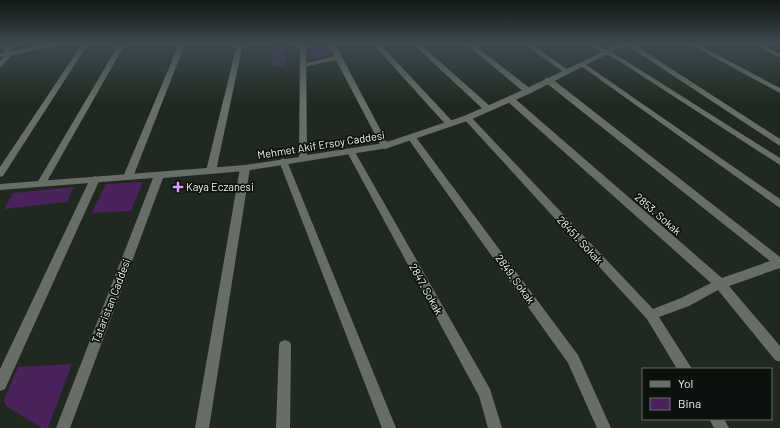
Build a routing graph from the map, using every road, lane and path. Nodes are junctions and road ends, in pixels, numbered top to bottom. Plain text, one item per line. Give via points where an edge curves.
1 (72, 64) edge
2 (111, 64) edge
3 (174, 64) edge
4 (235, 64) edge
5 (308, 64) edge
6 (342, 64) edge
7 (394, 64) edge
8 (438, 64) edge
9 (494, 64) edge
10 (556, 64) edge
11 (587, 64) edge
12 (627, 64) edge
13 (659, 64) edge
14 (729, 64) edge
15 (303, 65) joint
16 (583, 66) junction
17 (567, 72) junction
18 (548, 80) junction
19 (528, 91) junction
20 (780, 91) edge
21 (510, 99) junction
22 (488, 108) junction
23 (467, 118) junction
24 (450, 124) junction
25 (412, 138) junction
26 (780, 143) edge
27 (385, 146) junction
28 (350, 152) junction
29 (303, 160) junction
30 (283, 162) junction
31 (780, 162) edge
32 (245, 168) junction
33 (211, 170) junction
34 (0, 174) edge
35 (159, 175) junction
36 (128, 177) junction
37 (95, 179) junction
38 (42, 183) junction
39 (0, 187) edge
40 (780, 204) edge
41 (780, 262) edge
42 (720, 284) junction
43 (651, 316) junction
44 (285, 346) dead end
45 (780, 356) edge
46 (684, 368) edge
47 (0, 384) edge
48 (63, 428) edge
49 (202, 428) edge
50 (283, 428) edge
51 (389, 428) edge
52 (495, 428) edge
53 (604, 428) edge

1 - 34 street
2 - 38 street
3 - 36 street
4 - 33 street
5 - 15 street
6 - 27 street
7 - 24 street
8 - 22 street
9 - 19 street
10 - 17 street
11 - 16 street, Mehmet Akif Ersoy Caddesi
12 - 31 street
13 - 26 street
14 - 20 street
15 - 29 street
16 - 17 street, Mehmet Akif Ersoy Caddesi
16 - 40 street
17 - 18 street, Mehmet Akif Ersoy Caddesi
18 - 19 street, Mehmet Akif Ersoy Caddesi
18 - 41 street
19 - 21 street, Mehmet Akif Ersoy Caddesi
21 - 22 street, Mehmet Akif Ersoy Caddesi
21 - 42 street, 2853. Sokak
22 - 23 street, Mehmet Akif Ersoy Caddesi
23 - 24 street, Mehmet Akif Ersoy Caddesi
23 - 43 street, 28451. Sokak
24 - 25 street, Mehmet Akif Ersoy Caddesi
25 - 27 street, Mehmet Akif Ersoy Caddesi
25 - 53 street, 2849. Sokak via 573,359
27 - 28 street, Mehmet Akif Ersoy Caddesi
28 - 29 street, Mehmet Akif Ersoy Caddesi
28 - 52 street, 2847. Sokak via 485,394
29 - 30 street, Mehmet Akif Ersoy Caddesi
30 - 32 street, Mehmet Akif Ersoy Caddesi
30 - 51 street
32 - 33 street, Mehmet Akif Ersoy Caddesi
32 - 49 street
33 - 35 street, Mehmet Akif Ersoy Caddesi
35 - 36 street, Mehmet Akif Ersoy Caddesi
35 - 48 street, Tataristan Caddesi
36 - 37 street, Mehmet Akif Ersoy Caddesi
37 - 38 street, Mehmet Akif Ersoy Caddesi
37 - 47 street
38 - 39 street, Mehmet Akif Ersoy Caddesi
41 - 42 street
42 - 43 street
42 - 45 street, 2853. Sokak
43 - 46 street, 28451. Sokak
44 - 50 street

